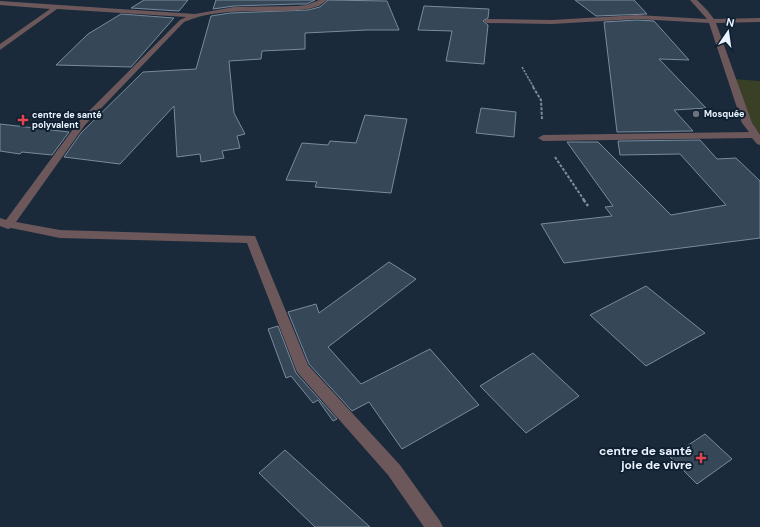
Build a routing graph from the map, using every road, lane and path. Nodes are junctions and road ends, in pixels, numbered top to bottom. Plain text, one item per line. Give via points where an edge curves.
1 (67, 0) edge
2 (324, 0) edge
3 (693, 0) edge
4 (0, 3) edge
5 (56, 7) junction
6 (193, 15) junction
7 (760, 20) edge
8 (487, 21) dead end
9 (712, 21) junction
10 (0, 48) edge
11 (522, 67) dead end
12 (543, 138) junction
13 (757, 138) edge
14 (588, 206) dead end
15 (4, 223) edge
16 (434, 527) edge

1 - 5 street
2 - 6 street via 312,7 243,8
3 - 9 street
4 - 5 street
5 - 6 street
5 - 10 street
6 - 15 street via 182,21 82,122
7 - 9 street
8 - 9 street via 552,22 637,17
9 - 13 street via 747,124
11 - 12 path via 541,100
12 - 13 street
12 - 14 path
15 - 16 street via 60,234 251,239 302,368 394,470

